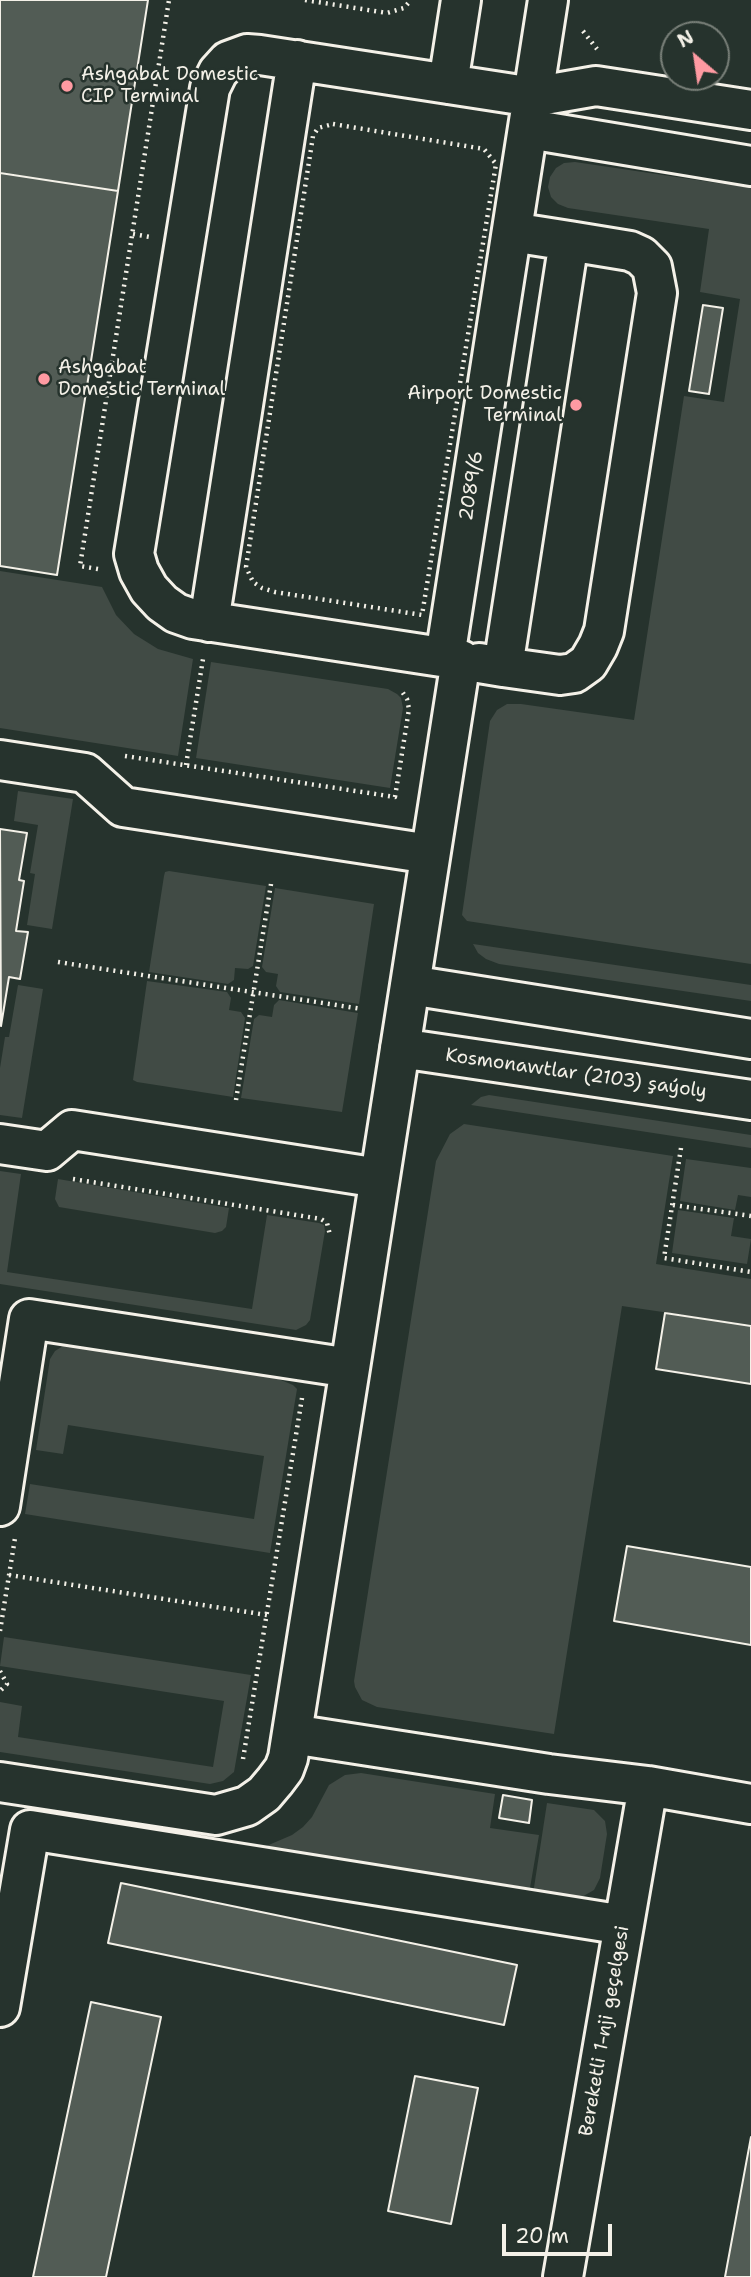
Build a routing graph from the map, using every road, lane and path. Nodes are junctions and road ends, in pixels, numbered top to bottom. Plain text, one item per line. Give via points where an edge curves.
1 (170, 0) edge
2 (305, 0) edge
3 (411, 0) edge
4 (461, 0) edge
5 (548, 0) edge
6 (579, 24) dead end
7 (604, 54) dead end
8 (297, 60) junction
9 (448, 84) junction
10 (751, 110) edge
11 (531, 113) junction
12 (340, 125) dead end
13 (751, 166) edge
14 (512, 232) junction
15 (569, 241) junction
16 (103, 569) dead end
17 (386, 609) dead end
18 (202, 637) junction
19 (453, 659) junction
20 (502, 667) junction
21 (397, 687) dead end
22 (119, 755) dead end
23 (0, 760) edge
24 (186, 765) junction
25 (430, 854) junction
26 (271, 884) dead end
27 (58, 962) dead end
28 (410, 985) junction
29 (254, 992) junction
30 (362, 1009) dead end
31 (751, 1039) edge
32 (400, 1048) junction
33 (236, 1100) dead end
34 (751, 1100) edge
35 (0, 1144) edge
36 (681, 1147) dead end
37 (63, 1177) dead end
38 (379, 1178) junction
39 (673, 1205) junction
40 (751, 1216) edge
41 (328, 1246) dead end
42 (751, 1272) edge
43 (15, 1316) edge
44 (350, 1368) junction
45 (302, 1393) dead end
46 (8, 1520) edge
47 (9, 1575) junction
48 (267, 1615) junction
49 (0, 1631) edge
50 (0, 1671) edge
51 (0, 1691) edge
52 (292, 1734) junction
53 (241, 1771) dead end
54 (0, 1782) edge
55 (648, 1786) junction
56 (751, 1804) edge
57 (624, 1925) junction
58 (0, 2007) edge
59 (563, 2277) edge

1 - 16 path via 80,566
2 - 3 path via 387,13 404,8
4 - 9 street
5 - 11 street, 2089/6
6 - 7 path
8 - 9 street
8 - 18 street
8 - 18 street via 247,54 228,61 210,88 134,554 149,589
9 - 11 street
10 - 11 street via 596,86
11 - 13 street
11 - 14 street, 2089/6
12 - 17 path via 484,149 496,164 422,615
14 - 15 street
14 - 19 street, 2089/6
15 - 20 street
15 - 20 street via 641,256 652,267 657,293 604,631 588,663 574,673
18 - 19 street
18 - 24 path
19 - 20 street
19 - 25 street, 2089/6
21 - 24 path via 409,709 395,797
22 - 24 path
23 - 25 street via 85,772 123,807
25 - 28 street, 2089/6
26 - 29 path
27 - 29 path
28 - 31 street
28 - 32 street, 2089/6
29 - 30 path
29 - 33 path
32 - 34 street, Kosmonawtlar (2103) şaýoly
32 - 38 street, 2089/6
35 - 38 street via 47,1151 72,1130
36 - 39 path
37 - 41 path via 321,1219 329,1227
38 - 44 street, 2089/6
39 - 40 path
39 - 42 path via 664,1258
43 - 44 street
43 - 46 street
44 - 52 street, 2089/6
45 - 48 path
46 - 47 path
47 - 48 path
47 - 49 path
48 - 53 path
50 - 51 path via 7,1684
52 - 54 street, 2089/6 via 284,1769 264,1794 247,1806 216,1815
52 - 55 street
55 - 56 street
55 - 57 street, Bereketli 1-nji geçelgesi
57 - 58 street via 30,1830
57 - 59 street, Bereketli 1-nji geçelgesi

